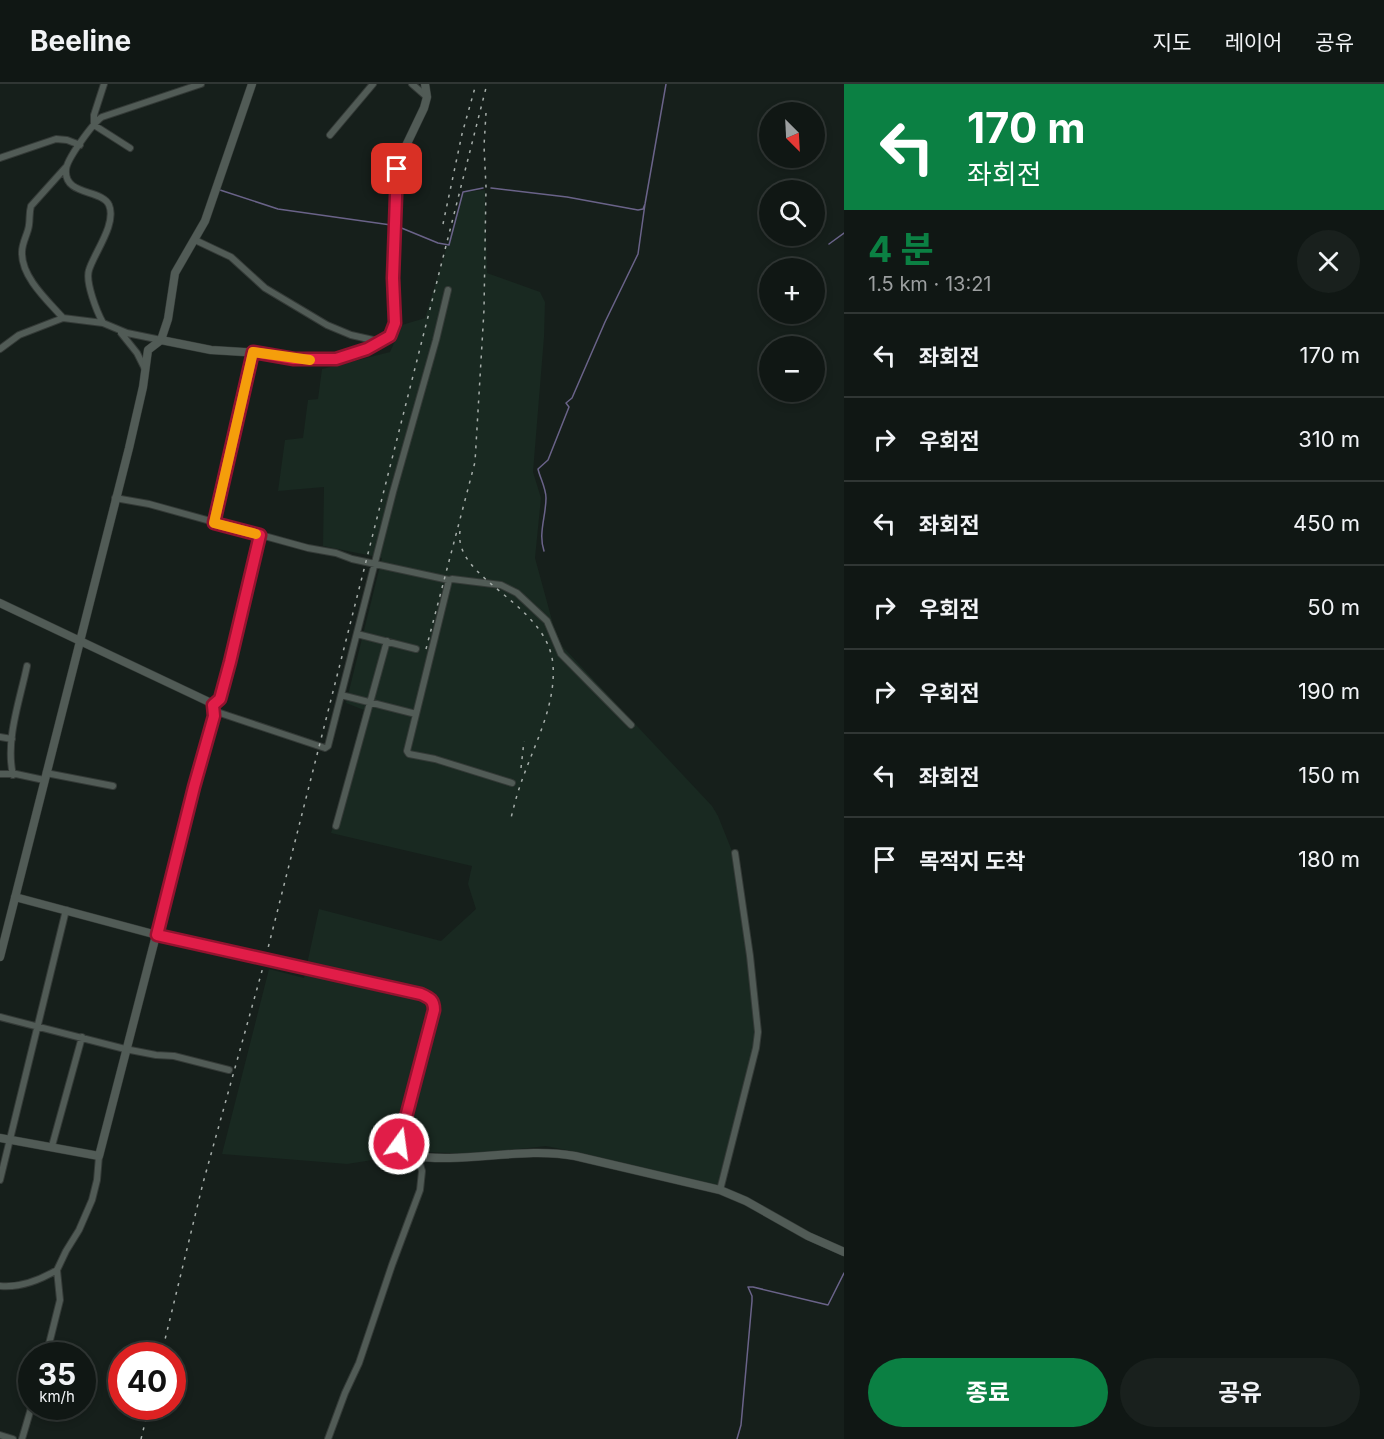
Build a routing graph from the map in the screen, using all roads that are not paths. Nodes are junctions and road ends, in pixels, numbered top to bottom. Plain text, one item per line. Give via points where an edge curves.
1 (104, 84) edge
2 (201, 84) edge
3 (252, 84) edge
4 (373, 84) edge
5 (412, 84) edge
6 (425, 84) edge
7 (427, 97) junction
8 (94, 125) junction
9 (330, 135) dead end
10 (80, 145) junction
11 (130, 148) dead end
12 (0, 158) edge
13 (66, 167) junction
14 (195, 240) junction
15 (448, 290) dead end
16 (63, 318) junction
17 (103, 323) junction
18 (118, 330) junction
19 (161, 340) junction
20 (382, 342) junction
21 (0, 349) edge
22 (253, 352) junction
23 (145, 371) junction
24 (116, 498) junction
25 (214, 523) junction
26 (260, 535) junction
27 (376, 563) junction
28 (449, 580) junction
29 (0, 603) edge
30 (357, 634) junction
31 (80, 641) junction
32 (387, 642) junction
33 (416, 649) dead end
34 (27, 666) dead end
35 (341, 695) junction
36 (370, 703) junction
37 (213, 708) junction
38 (416, 714) junction
39 (631, 725) dead end
40 (0, 737) edge
41 (12, 739) junction
42 (0, 774) edge
43 (13, 775) junction
44 (45, 777) junction
45 (512, 783) dead end
46 (113, 786) dead end
47 (336, 826) dead end
48 (735, 853) dead end
49 (15, 897) junction
50 (66, 910) junction
51 (3, 929) edge
52 (157, 935) junction
53 (0, 957) edge
54 (0, 1017) edge
55 (37, 1026) junction
56 (82, 1037) junction
57 (125, 1049) junction
58 (229, 1070) dead end
59 (0, 1138) edge
60 (10, 1139) junction
61 (52, 1146) junction
62 (99, 1156) junction
63 (418, 1157) junction
64 (0, 1180) edge
65 (720, 1190) junction
66 (844, 1252) edge
67 (57, 1270) junction
68 (0, 1286) edge
69 (50, 1342) edge
70 (28, 1420) edge
71 (0, 1436) edge
72 (14, 1439) edge
73 (22, 1439) edge
74 (328, 1439) edge

1 - 8 street
2 - 8 street via 108,114
3 - 14 street via 209,211
4 - 9 street
5 - 7 street
6 - 7 street
7 - 20 street via 397,169 395,323 390,336
8 - 10 street
8 - 11 street
10 - 12 street via 56,139
10 - 13 street
13 - 16 street via 31,206 22,252 31,280
13 - 17 street via 72,185 104,200 110,208 103,241 88,274
14 - 19 street via 175,273
14 - 20 street via 231,257 265,288 327,325
15 - 27 street
16 - 17 street
16 - 21 street via 19,335
17 - 18 street
18 - 19 street
18 - 23 street via 137,353
19 - 22 street via 211,350
19 - 23 street via 148,350
20 - 22 street via 336,359 294,359
22 - 25 street
23 - 24 street
24 - 25 street
24 - 31 street
25 - 26 street
26 - 27 street
26 - 37 street via 220,699
27 - 28 street
27 - 30 street
28 - 38 street
28 - 39 street via 501,585 517,593 547,621 561,654
29 - 31 street
30 - 32 street
30 - 35 street
31 - 37 street via 207,701
31 - 44 street
32 - 33 street
32 - 36 street
34 - 41 street
35 - 36 street
35 - 37 street via 330,742 325,748
36 - 38 street
36 - 47 street
37 - 52 street
38 - 45 street via 407,753
40 - 41 street
41 - 43 street
42 - 43 street
43 - 44 street
44 - 46 street
44 - 49 street
48 - 65 street via 758,1032
49 - 50 street
49 - 51 street
50 - 52 street
50 - 55 street
51 - 53 street
52 - 57 street
52 - 63 street via 430,998 434,1010 399,1144 403,1153
54 - 55 street
55 - 56 street
55 - 60 street
56 - 57 street
56 - 61 street
57 - 58 street
57 - 62 street
59 - 60 street
60 - 61 street
60 - 64 street
61 - 62 street
62 - 67 street via 92,1200
63 - 65 street via 563,1154
63 - 74 street via 422,1171 420,1190
65 - 66 street
67 - 68 street via 30,1283
67 - 69 street via 60,1300
70 - 73 street
71 - 72 street

